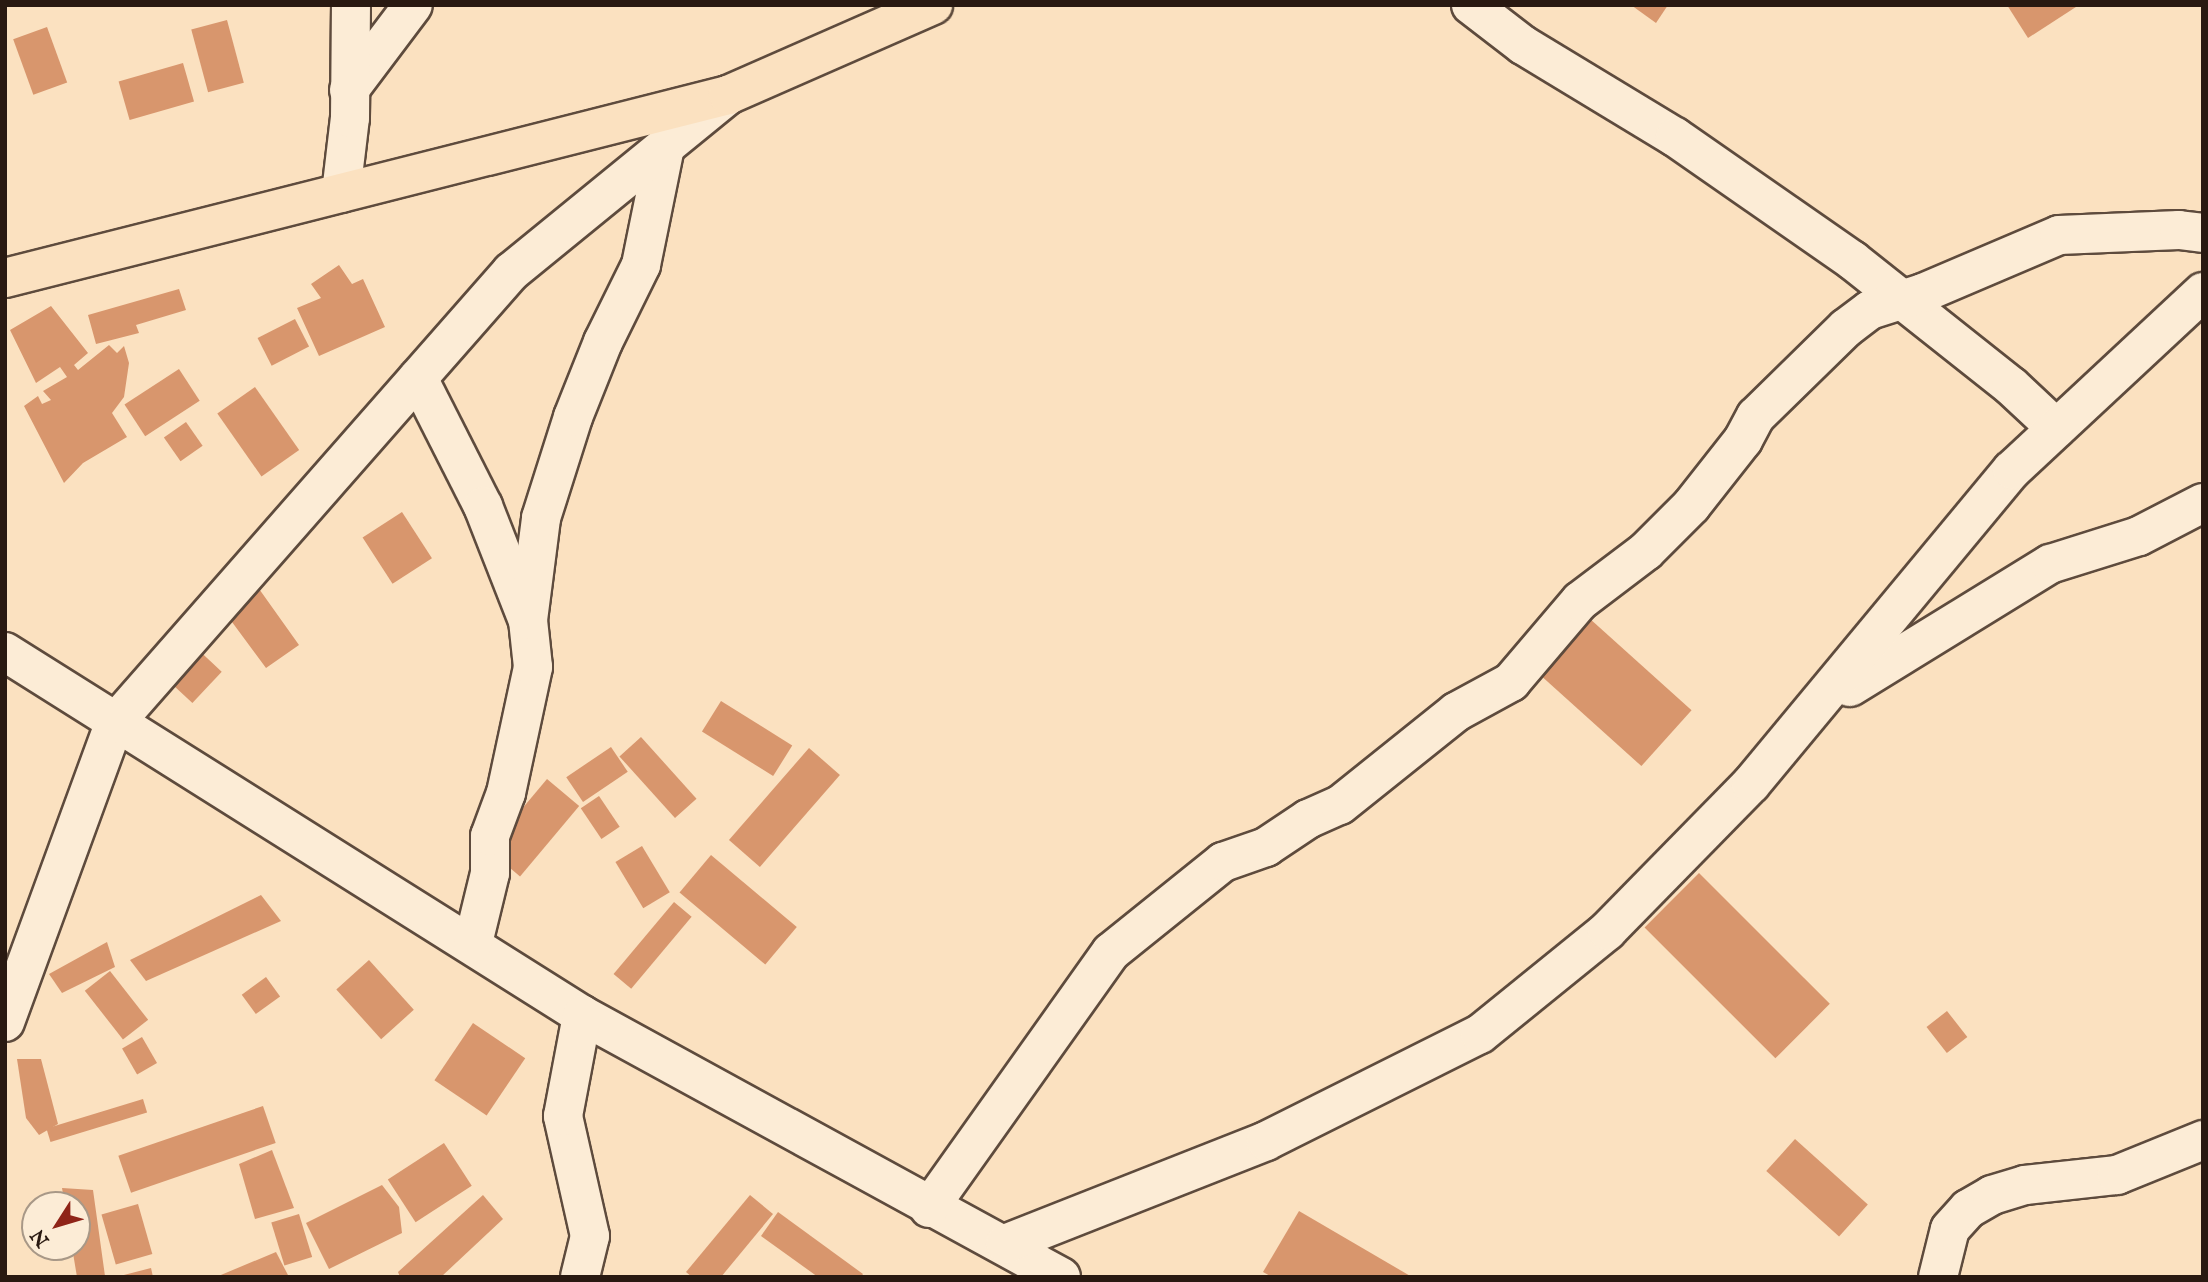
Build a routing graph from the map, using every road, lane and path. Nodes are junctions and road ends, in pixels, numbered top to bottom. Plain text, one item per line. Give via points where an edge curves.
1 (351, 5) edge
2 (413, 5) edge
3 (933, 5) edge
4 (1471, 5) edge
5 (349, 90) junction
6 (728, 95) junction
7 (664, 152) junction
8 (341, 193) junction
9 (2203, 233) edge
10 (5, 278) edge
11 (2203, 292) edge
12 (1899, 299) junction
13 (418, 378) junction
14 (2056, 428) junction
15 (2203, 503) edge
16 (528, 620) junction
17 (5, 652) edge
18 (1814, 712) junction
19 (114, 724) junction
20 (473, 943) junction
21 (582, 1015) junction
22 (5, 1022) edge
23 (2203, 1140) edge
24 (929, 1208) junction
25 (1005, 1244) junction
26 (580, 1277) edge
27 (1061, 1277) edge
28 (1938, 1277) edge

1 - 5 street
2 - 5 street
3 - 6 main road
4 - 12 street via 1523,46 1675,137
5 - 8 street
6 - 7 street
6 - 8 main road
7 - 13 street via 511,272
7 - 16 street via 641,265 573,417 541,518
8 - 10 main road
9 - 12 street via 2059,235
11 - 14 street
12 - 14 street
12 - 24 street via 1870,310 1846,328 1780,390 1690,506 1646,551 1580,601 1511,682 1438,725 1340,805 1308,819 1266,847 1223,862 1111,952
13 - 16 street via 483,506
13 - 19 street
14 - 18 street via 2012,470
15 - 18 street via 2139,536 2050,564
16 - 20 street via 533,667 499,816 490,836 490,873
17 - 19 street
18 - 25 street via 1607,931 1480,1034 1266,1142
19 - 20 street
19 - 22 street
20 - 21 street
21 - 24 street
21 - 26 street via 563,1116 590,1236
23 - 28 street via 2117,1175 2025,1185 1992,1195 1968,1209 1950,1229
24 - 25 street
25 - 27 street

